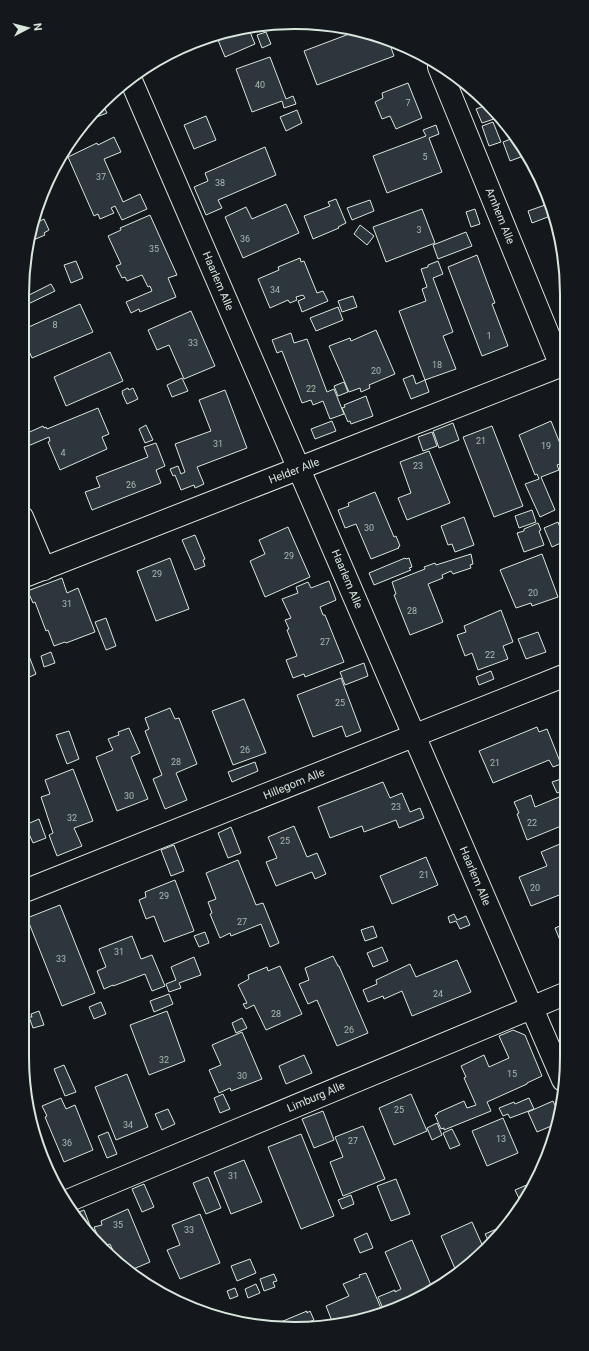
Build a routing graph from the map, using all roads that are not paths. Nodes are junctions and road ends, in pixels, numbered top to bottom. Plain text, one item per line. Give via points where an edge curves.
1 (442, 74) edge
2 (133, 84) edge
3 (560, 358) edge
4 (560, 366) edge
5 (299, 469) junction
6 (29, 534) edge
7 (44, 569) junction
8 (29, 574) edge
9 (560, 677) edge
10 (415, 736) junction
11 (29, 889) edge
12 (560, 996) edge
13 (532, 1007) junction
14 (559, 1071) edge
15 (71, 1199) edge

1 - 3 street, Arnhem Alle
2 - 5 street, Haarlem Alle
4 - 5 street, Helder Alle
5 - 7 street, Helder Alle
5 - 10 street, Haarlem Alle
6 - 7 street
7 - 8 street, Helder Alle
9 - 10 street, Hillegom Alle
10 - 11 street, Hillegom Alle
10 - 13 street, Haarlem Alle
12 - 13 street, Limburg Alle
13 - 14 street, Haarlem Alle
13 - 15 street, Limburg Alle

